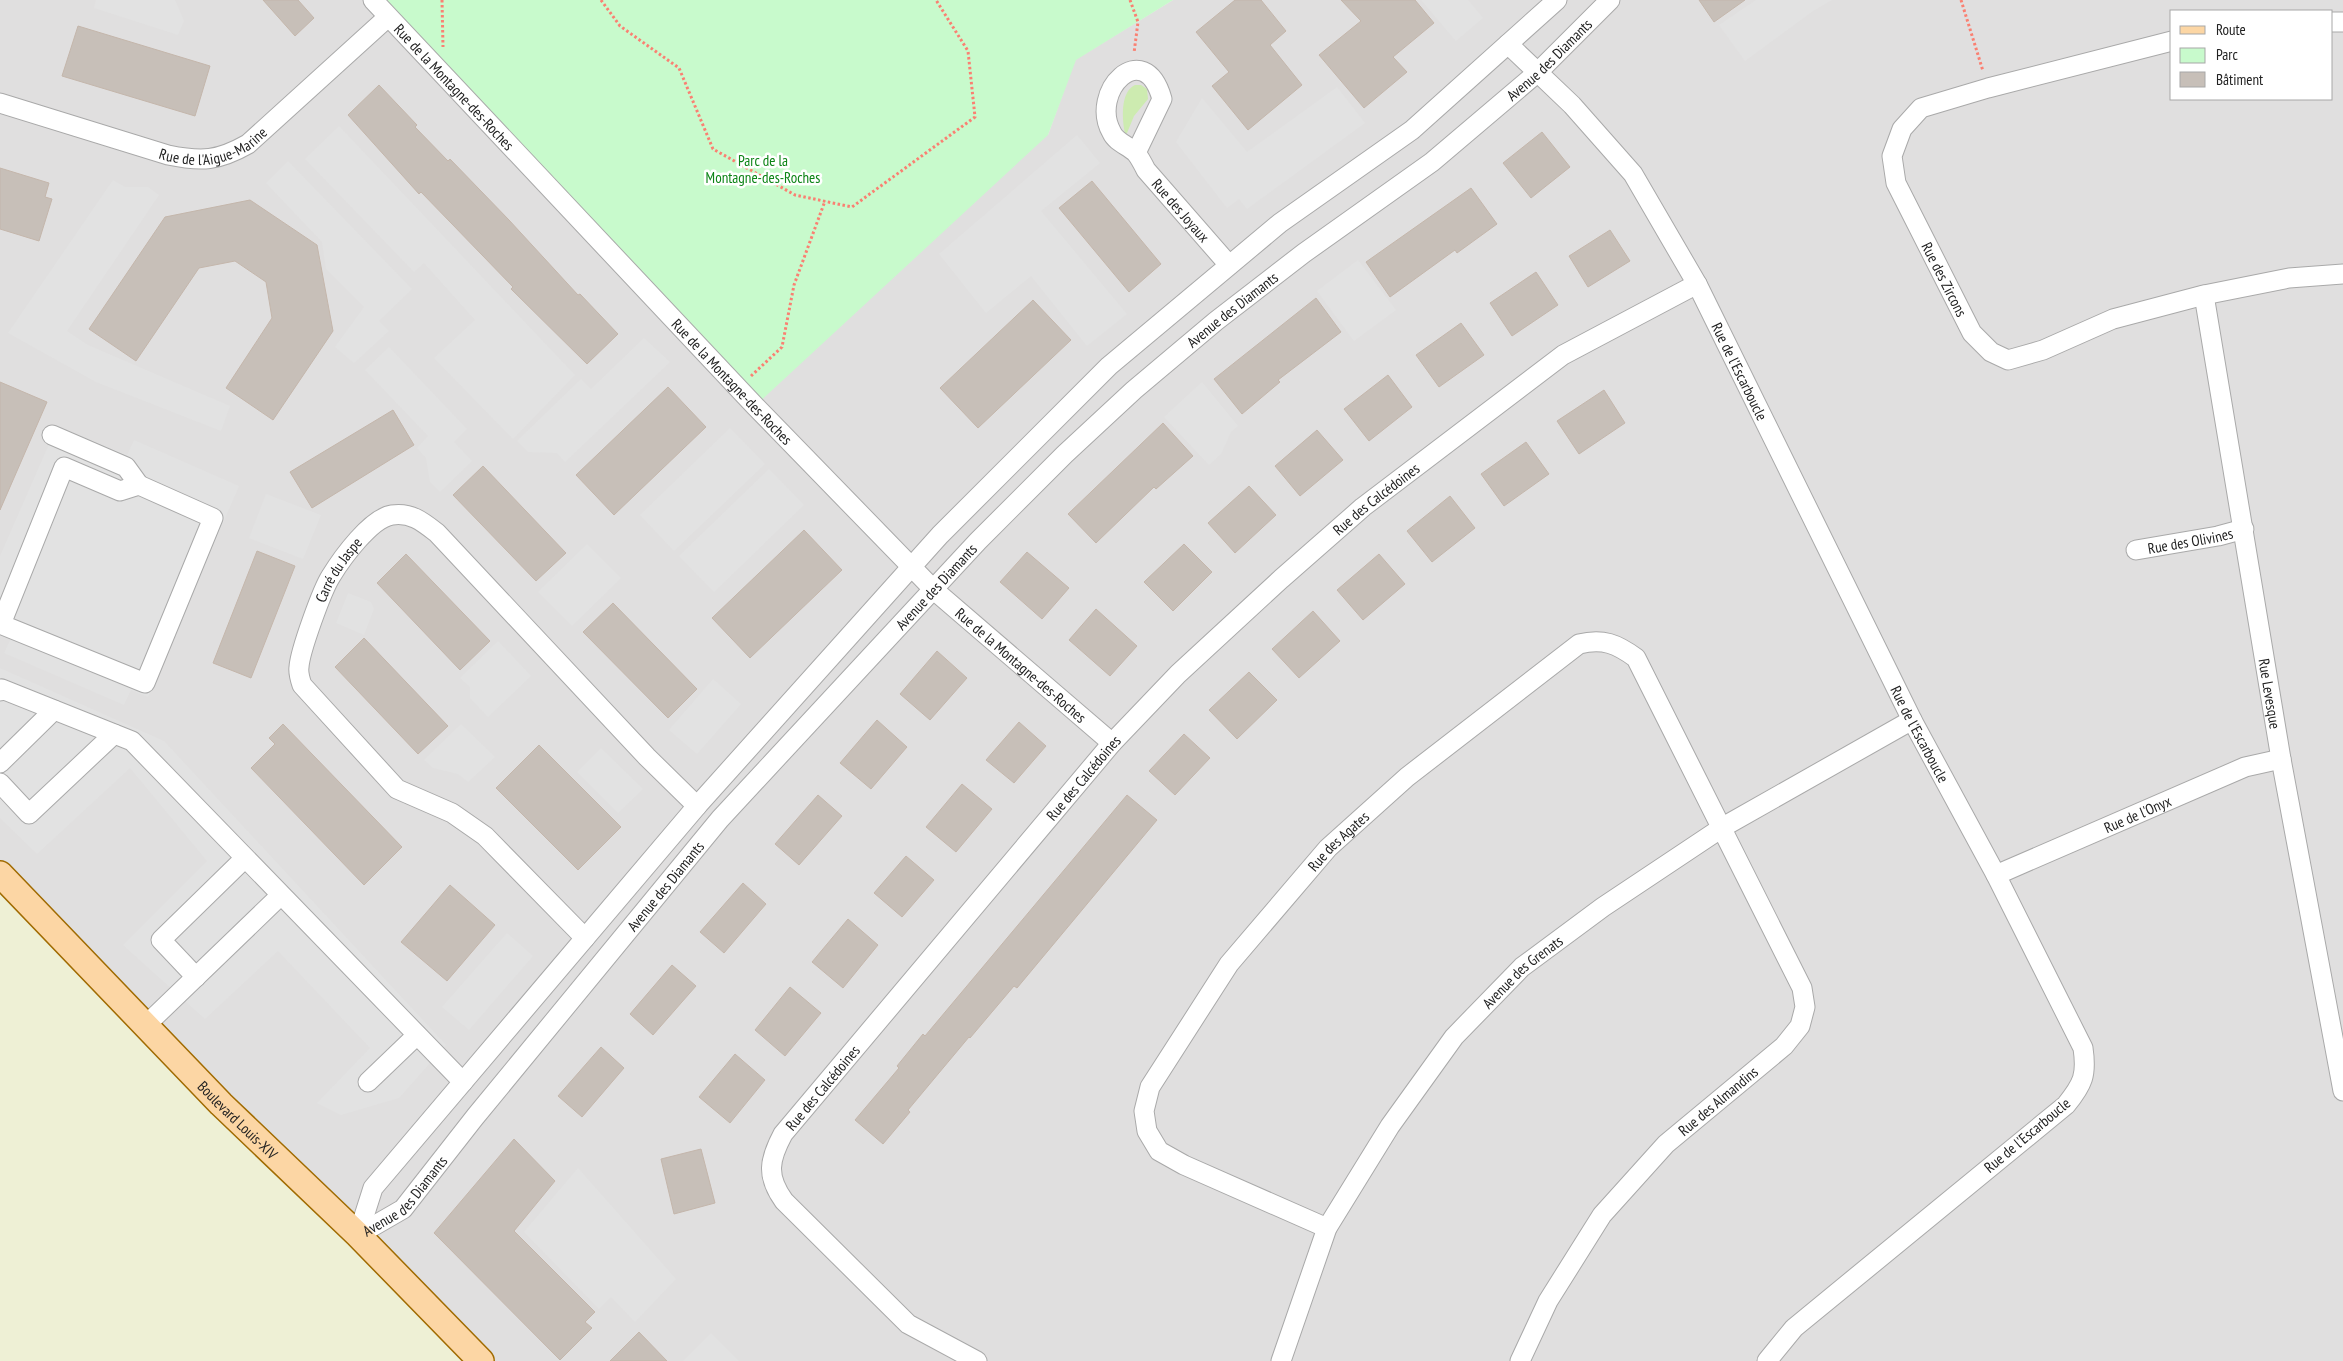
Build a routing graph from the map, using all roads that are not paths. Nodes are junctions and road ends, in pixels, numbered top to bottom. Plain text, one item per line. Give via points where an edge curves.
1 (372, 0) edge
2 (1557, 0) edge
3 (1610, 0) edge
4 (388, 17) junction
5 (2170, 42) edge
6 (1508, 44) junction
7 (1538, 72) junction
8 (0, 103) edge
9 (1136, 153) junction
10 (1229, 265) junction
11 (2343, 274) edge
12 (1697, 284) junction
13 (2204, 295) junction
14 (52, 435) dead end
15 (139, 485) junction
16 (2244, 529) junction
17 (2136, 550) dead end
18 (911, 566) junction
19 (934, 590) junction
20 (1, 624) edge
21 (0, 691) edge
22 (54, 710) junction
23 (1912, 720) junction
24 (114, 734) junction
25 (1112, 743) junction
26 (2282, 759) junction
27 (0, 763) edge
28 (0, 783) edge
29 (697, 806) junction
30 (1723, 827) junction
31 (245, 858) junction
32 (0, 874) edge
33 (1996, 875) junction
34 (281, 895) junction
35 (585, 938) junction
36 (196, 977) junction
37 (146, 1025) junction
38 (417, 1034) junction
39 (368, 1082) dead end
40 (463, 1082) junction
41 (2343, 1091) edge
42 (1327, 1228) junction
43 (358, 1235) junction
44 (481, 1361) edge
45 (977, 1361) edge
46 (1281, 1361) edge
47 (1520, 1361) edge
48 (1767, 1361) edge

1 - 4 street, Rue de la Montagne-des-Roches
2 - 6 street, Avenue des Diamants
3 - 7 street, Avenue des Diamants
4 - 8 street, Rue de l'Aigue-Marine via 248,144 214,160 168,155
4 - 18 street, Rue de la Montagne-des-Roches
5 - 13 street, Rue des Zircons via 1921,108 1902,129 1892,156 1896,183 1972,333 1991,352 2008,360 2042,350 2113,319
6 - 7 street, Rue de l'Escarboucle
6 - 10 street, Avenue des Diamants via 1412,130 1280,223
7 - 12 street, Rue de l'Escarboucle via 1633,174
7 - 19 street, Avenue des Diamants via 1432,162 1296,259 1142,384 1058,461
9 - 9 street, Rue des Joyaux via 1162,99 1158,85 1150,75 1136,71 1123,73 1115,83 1106,116 1112,134
9 - 10 street, Rue des Joyaux via 1146,170
10 - 18 street, Avenue des Diamants via 1108,366
11 - 13 street, Rue des Zircons via 2289,278
12 - 23 street, Rue de l'Escarboucle
12 - 25 street, Rue des Calcédoines via 1563,355 1363,507 1178,674
13 - 16 street, Rue Levesque
14 - 15 street via 126,467
15 - 20 street via 120,491 64,467
15 - 20 street via 213,518 145,683
16 - 17 street, Rue des Olivines
16 - 26 street, Rue Levesque
18 - 19 street, Rue de la Montagne-des-Roches
18 - 29 street, Avenue des Diamants
19 - 25 street, Rue de la Montagne-des-Roches
19 - 43 street, Avenue des Diamants via 720,819 403,1209
21 - 22 street via 2,689
22 - 24 street
22 - 27 street
23 - 30 street, Avenue des Grenats
23 - 33 street, Rue de l'Escarboucle
24 - 28 street via 29,814
24 - 31 street via 132,741
25 - 45 street, Rue des Calcédoines via 784,1134 774,1151 773,1186 784,1201 908,1324
26 - 33 street, Rue de l'Onyx via 2245,767
26 - 41 street, Rue Levesque
29 - 35 street, Avenue des Diamants
29 - 35 street, Carré du Jaspe via 437,533 408,515 391,515 365,532 330,577 301,654 298,669 302,685 396,789 452,814 486,836
30 - 42 street, Avenue des Grenats via 1603,907 1515,974 1454,1037 1390,1126
30 - 42 street, Rue des Agates via 1636,658 1608,641 1593,640 1579,644 1407,777 1328,848 1229,964 1150,1087 1144,1111 1147,1131 1159,1151
30 - 47 street, Rue des Almandins via 1802,988 1805,1007 1800,1026 1784,1046 1666,1144 1602,1216 1548,1301
31 - 34 street
31 - 36 street via 160,940
32 - 37 main road, Boulevard Louis-XIV
33 - 48 street, Rue de l'Escarboucle via 2083,1048 2086,1068 2080,1088 2066,1105 1794,1328
34 - 36 street
34 - 38 street
35 - 40 street, Avenue des Diamants
36 - 37 street
37 - 43 main road, Boulevard Louis-XIV via 221,1104
38 - 39 street
38 - 40 street
40 - 43 street, Avenue des Diamants via 373,1188
42 - 46 street, Avenue des Grenats
43 - 44 main road, Boulevard Louis-XIV

